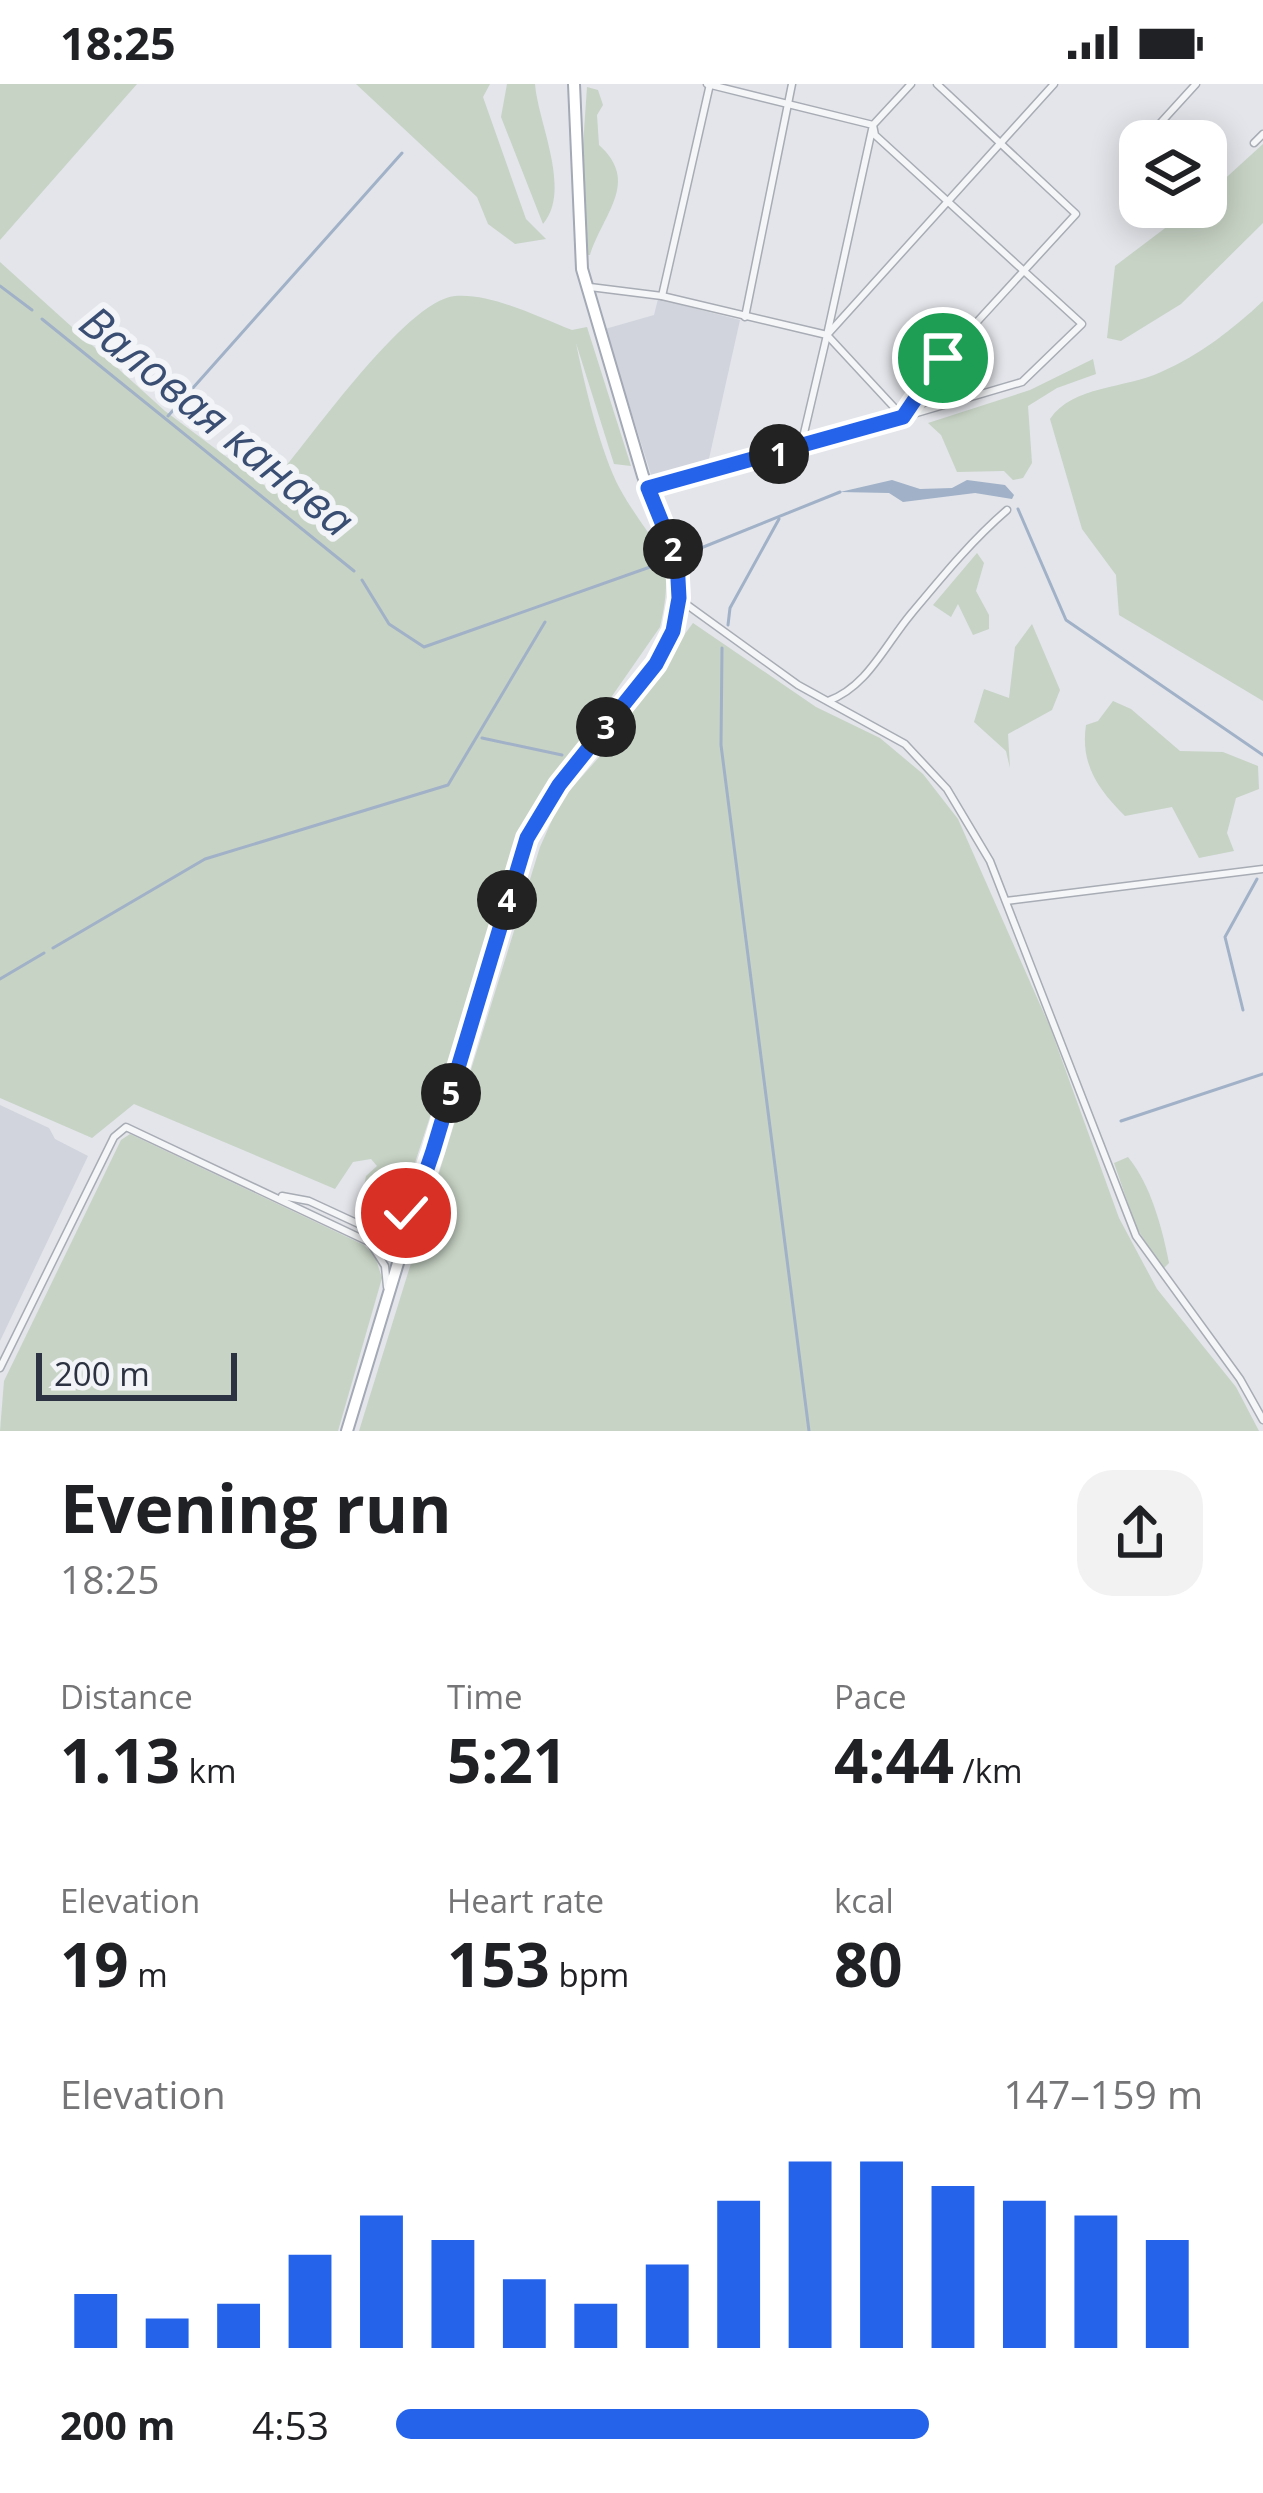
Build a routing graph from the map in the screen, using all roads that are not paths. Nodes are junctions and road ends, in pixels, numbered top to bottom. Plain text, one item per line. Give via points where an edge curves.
1 (574, 84) edge
2 (709, 84) edge
3 (792, 84) edge
4 (911, 84) edge
5 (937, 84) edge
6 (1054, 84) edge
7 (1196, 84) edge
8 (786, 104) junction
9 (1163, 120) edge
10 (873, 125) junction
11 (1263, 134) edge
12 (1255, 143) dead end
13 (999, 144) junction
14 (947, 200) junction
15 (1023, 271) junction
16 (586, 286) junction
17 (662, 296) junction
18 (745, 317) junction
19 (827, 335) junction
20 (903, 417) junction
21 (800, 448) junction
22 (648, 488) junction
23 (1007, 510) dead end
24 (679, 598) junction
25 (828, 701) junction
26 (1263, 869) edge
27 (1006, 901) junction
28 (272, 1194) junction
29 (416, 1201) junction
30 (362, 1225) junction
31 (369, 1242) junction
32 (402, 1244) junction
33 (388, 1291) junction
34 (0, 1368) edge
35 (1263, 1420) edge
36 (347, 1431) edge

1 - 16 main road via 576,221
2 - 8 street
2 - 17 street
3 - 8 street
4 - 10 street
5 - 13 street
6 - 13 street
7 - 9 street
8 - 10 street
8 - 18 street
10 - 14 street
10 - 19 street
11 - 12 street
13 - 14 street
13 - 15 street via 1076,214
14 - 15 street
14 - 19 street
15 - 20 street via 920,384
15 - 20 street via 1082,324 1022,382
16 - 17 street
16 - 22 main road
17 - 18 street
18 - 19 street
19 - 20 street
19 - 21 street
20 - 21 street
21 - 22 street
22 - 24 main road via 677,560
23 - 25 street via 952,564 867,674
24 - 25 street
24 - 29 main road via 659,660 527,838
25 - 27 street via 896,737 937,777 970,823
26 - 27 street
27 - 35 street via 1141,1246
28 - 30 street
28 - 31 street
28 - 34 street via 136,1129 119,1131
29 - 30 street via 394,1222
29 - 32 main road
30 - 32 street
31 - 32 street
31 - 33 street via 385,1266
32 - 33 main road
33 - 36 main road

